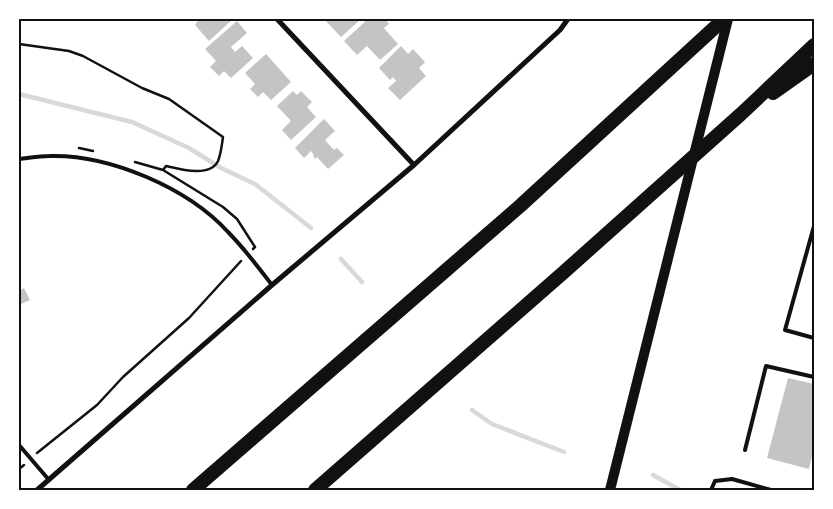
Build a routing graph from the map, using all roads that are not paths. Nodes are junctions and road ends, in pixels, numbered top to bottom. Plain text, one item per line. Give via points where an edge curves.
1 (278, 19) edge
2 (568, 19) edge
3 (724, 19) edge
4 (728, 19) edge
5 (814, 45) edge
6 (814, 64) edge
7 (741, 114) junction
8 (19, 158) edge
9 (414, 165) junction
10 (814, 226) edge
11 (272, 285) junction
12 (814, 338) edge
13 (814, 377) edge
14 (19, 445) edge
15 (744, 450) dead end
16 (49, 480) junction
17 (37, 490) edge
18 (193, 490) edge
19 (315, 490) edge
20 (610, 490) edge
21 (711, 490) edge
22 (771, 490) edge

1 - 9 street
2 - 9 street
3 - 18 highway via 520,206
4 - 20 main road
5 - 7 highway
6 - 7 highway
7 - 19 highway
8 - 11 lane via 51,156 90,160 120,167 176,192 228,231
9 - 11 street
10 - 12 lane via 785,330
11 - 16 street
13 - 15 lane via 766,366
14 - 16 lane
16 - 17 street
21 - 22 lane via 715,482 732,480

